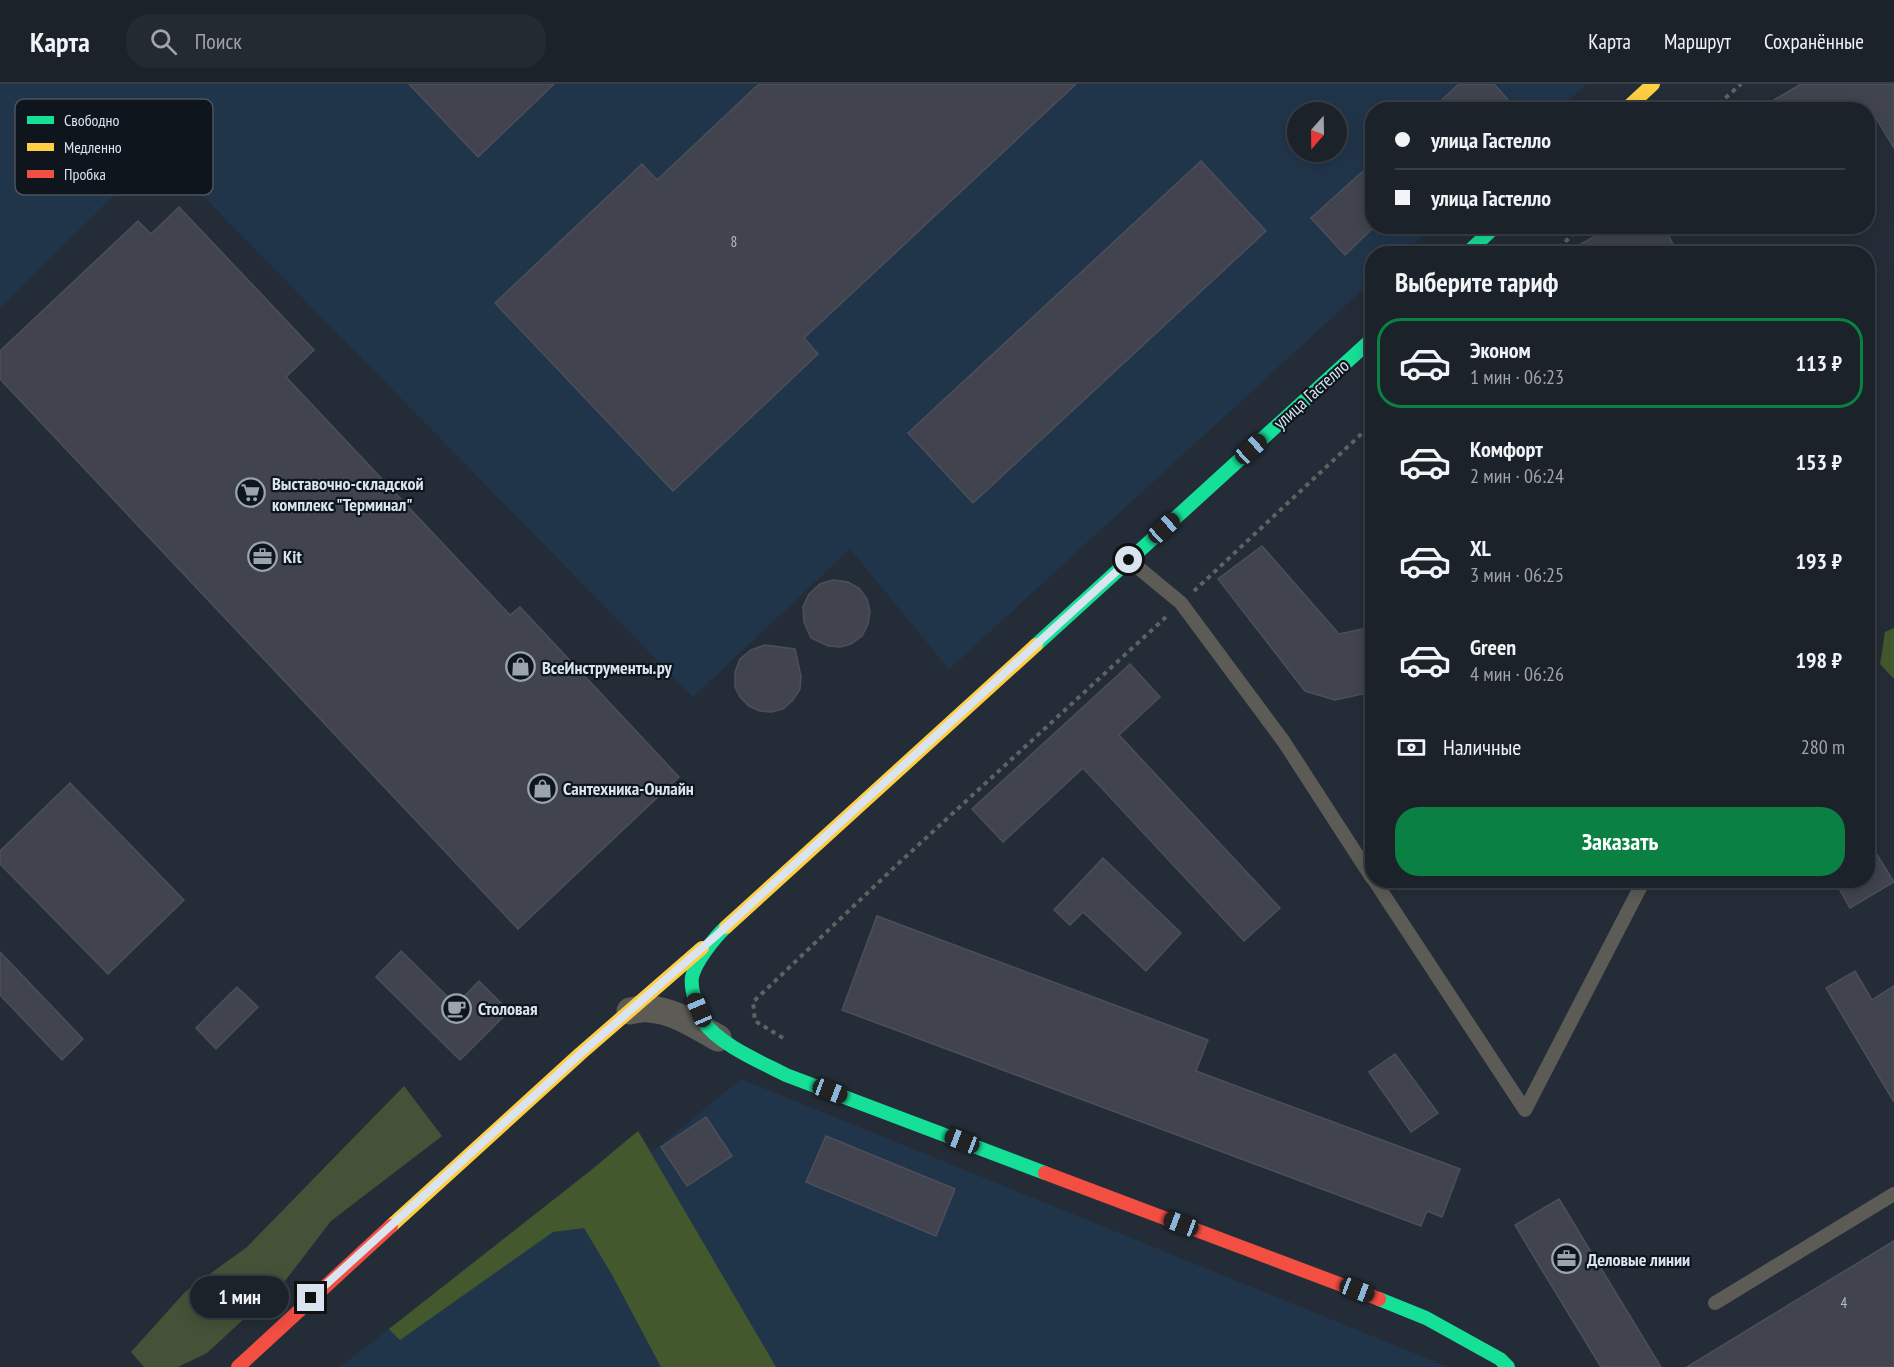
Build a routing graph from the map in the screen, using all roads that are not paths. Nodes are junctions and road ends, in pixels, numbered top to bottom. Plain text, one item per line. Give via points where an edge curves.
1 (1653, 84) edge
2 (1634, 102) edge
3 (1487, 234) edge
4 (1475, 246) edge
5 (1365, 345) edge
6 (1129, 560) junction
7 (1365, 867) edge
8 (1379, 888) edge
9 (1640, 888) edge
10 (718, 934) junction
11 (630, 1011) junction
12 (723, 1040) junction
13 (1894, 1194) edge
14 (1715, 1303) dead end
15 (238, 1367) edge
16 (1508, 1367) edge

1 - 2 main road
3 - 4 main road
5 - 6 main road, улица Гастелло
6 - 7 lane via 1182,603 1284,742
6 - 10 main road, улица Гастелло
8 - 9 lane via 1524,1110
10 - 11 main road, улица Гастелло
10 - 12 main road, улица Гастелло via 692,978 694,997 704,1022
11 - 12 street via 648,1008 664,1012
11 - 15 main road, улица Гастелло
12 - 16 main road via 786,1075 1401,1306
13 - 14 lane

